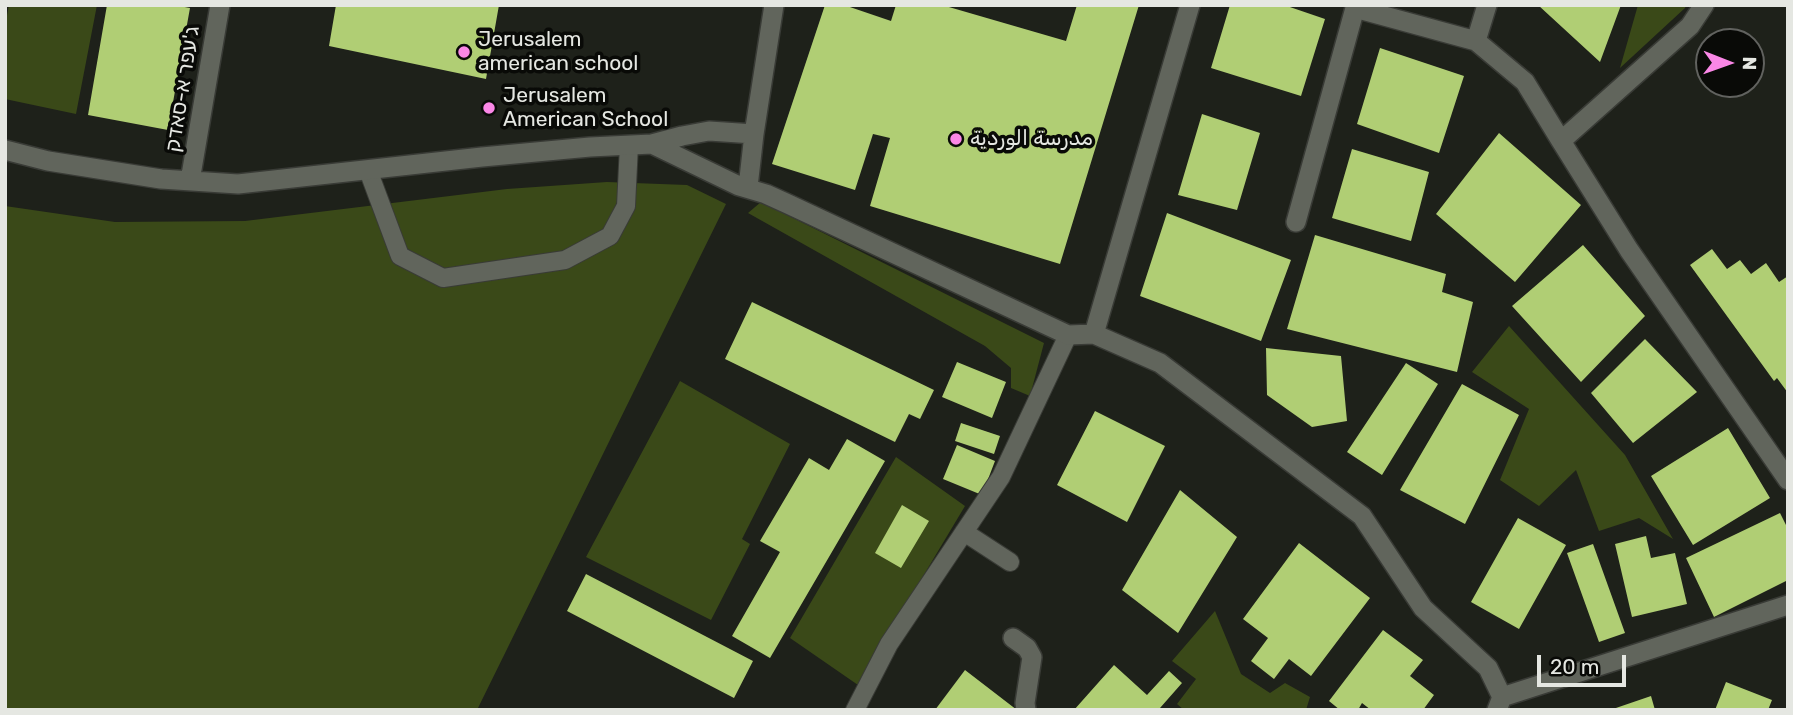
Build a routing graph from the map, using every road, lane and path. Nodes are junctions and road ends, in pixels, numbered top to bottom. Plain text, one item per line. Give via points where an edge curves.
1 (220, 5) edge
2 (774, 5) edge
3 (1190, 5) edge
4 (1487, 5) edge
5 (1704, 5) edge
6 (1476, 41) junction
7 (754, 134) junction
8 (1560, 141) junction
9 (652, 144) junction
10 (629, 145) junction
11 (5, 150) edge
12 (368, 170) junction
13 (190, 181) junction
14 (748, 187) junction
15 (1296, 222) dead end
16 (1094, 334) junction
17 (1068, 335) junction
18 (1788, 480) edge
19 (964, 532) junction
20 (1010, 562) dead end
21 (1788, 606) edge
22 (1013, 638) dead end
23 (1499, 703) edge
24 (855, 710) edge
25 (1026, 710) edge

1 - 13 street, ג'עפר א-סאדק
2 - 7 street
3 - 16 street
4 - 6 street
5 - 8 street via 1690,26
6 - 8 street via 1525,82
6 - 15 street via 1355,8
7 - 9 street via 709,131
7 - 14 street
8 - 18 street via 1629,250
9 - 10 street
9 - 14 street
10 - 12 street
10 - 12 lane via 626,206 610,236 565,260 443,278 400,256
11 - 13 street via 60,163
12 - 13 street via 238,184
14 - 17 street
16 - 17 street
16 - 23 street via 1160,363 1362,516 1423,608 1488,668
17 - 19 lane via 1001,477
19 - 20 lane
19 - 24 lane via 889,644
21 - 23 street
22 - 25 street via 1032,657

